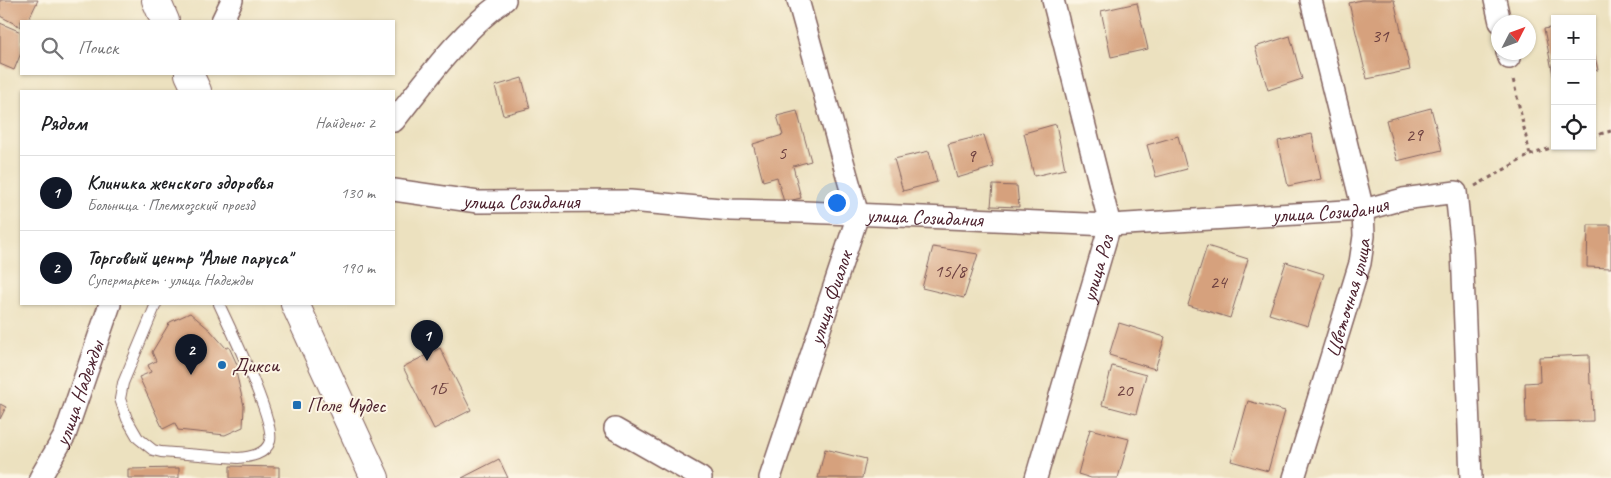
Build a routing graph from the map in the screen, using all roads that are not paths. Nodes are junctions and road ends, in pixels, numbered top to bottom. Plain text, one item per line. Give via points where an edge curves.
1 (156, 0) edge
2 (232, 0) edge
3 (505, 0) edge
4 (798, 0) edge
5 (1053, 0) edge
6 (1311, 0) edge
7 (1495, 0) edge
8 (1498, 15) edge
9 (165, 20) edge
10 (222, 20) edge
11 (189, 75) edge
12 (197, 90) edge
13 (395, 120) edge
14 (395, 190) edge
15 (1363, 210) junction
16 (858, 215) junction
17 (1110, 225) junction
18 (110, 305) edge
19 (156, 305) edge
20 (219, 305) edge
21 (295, 305) edge
22 (615, 429) dead end
23 (40, 478) edge
24 (375, 478) edge
25 (701, 478) edge
26 (770, 478) edge
27 (1036, 478) edge
28 (1294, 478) edge
29 (1471, 478) edge

1 - 9 main road
2 - 10 street
3 - 13 street via 456,44
4 - 16 street
5 - 17 street, улица Роз
6 - 15 street, Цветочная улица
7 - 8 street
11 - 12 main road
14 - 16 street, улица Созидания via 478,202 608,200 732,210
15 - 17 street, улица Созидания
15 - 28 street, Цветочная улица via 1360,263
15 - 29 street, улица Созидания via 1403,199 1456,192 1462,249
16 - 17 street, улица Созидания
16 - 26 street, улица Фиалок
17 - 27 street, улица Роз
18 - 23 street, улица Надежды via 65,436
19 - 20 lane via 121,391 123,410 133,431 145,445 161,452 249,457 259,454 270,442 269,426 250,372
21 - 24 main road
22 - 25 street

